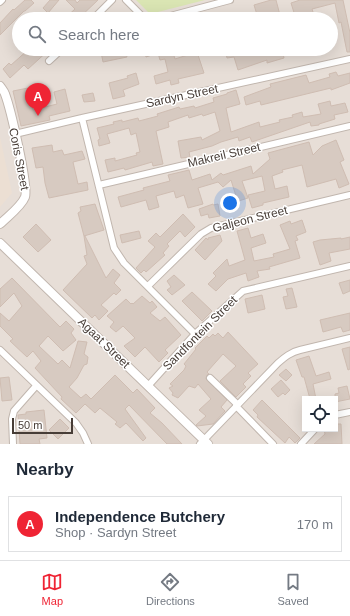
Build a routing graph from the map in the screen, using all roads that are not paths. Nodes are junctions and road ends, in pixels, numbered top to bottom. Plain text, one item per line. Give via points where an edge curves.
1 (2, 0) edge
2 (112, 0) edge
3 (126, 0) edge
4 (230, 0) edge
5 (0, 2) edge
6 (100, 12) edge
7 (138, 12) edge
8 (185, 12) edge
9 (54, 56) edge
10 (350, 59) edge
11 (49, 61) dead end
12 (0, 86) edge
13 (82, 118) junction
14 (350, 126) edge
15 (15, 134) junction
16 (99, 185) junction
17 (350, 195) edge
18 (0, 224) edge
19 (0, 243) edge
20 (350, 266) edge
21 (148, 286) junction
22 (195, 334) junction
23 (350, 338) edge
24 (0, 350) edge
25 (210, 378) dead end
26 (36, 386) junction
27 (148, 386) junction
28 (236, 405) junction
29 (350, 412) edge
30 (338, 414) edge
31 (312, 432) edge
32 (204, 443) edge
33 (13, 444) edge
34 (88, 444) edge
35 (273, 444) edge
36 (301, 444) edge

1 - 5 street
2 - 6 street
3 - 7 street
4 - 8 street
9 - 11 street
10 - 13 street, Sardyn Street
12 - 15 street, Coris Street
13 - 15 street, Sardyn Street
13 - 16 street
14 - 16 street, Makreil Street
15 - 18 street, Coris Street via 26,195
16 - 21 street via 114,248 124,263
17 - 21 street, Galjeon Street via 211,228 201,234
19 - 27 street, Agaat Street
20 - 22 street, Sandfontein Street via 244,291
21 - 22 street
22 - 27 street, Sandfontein Street
23 - 28 street via 293,351
24 - 26 street
25 - 28 street
26 - 33 street via 14,411
26 - 34 street via 76,423
27 - 32 street, Agaat Street
28 - 32 street
28 - 35 street
29 - 30 street
31 - 36 street

